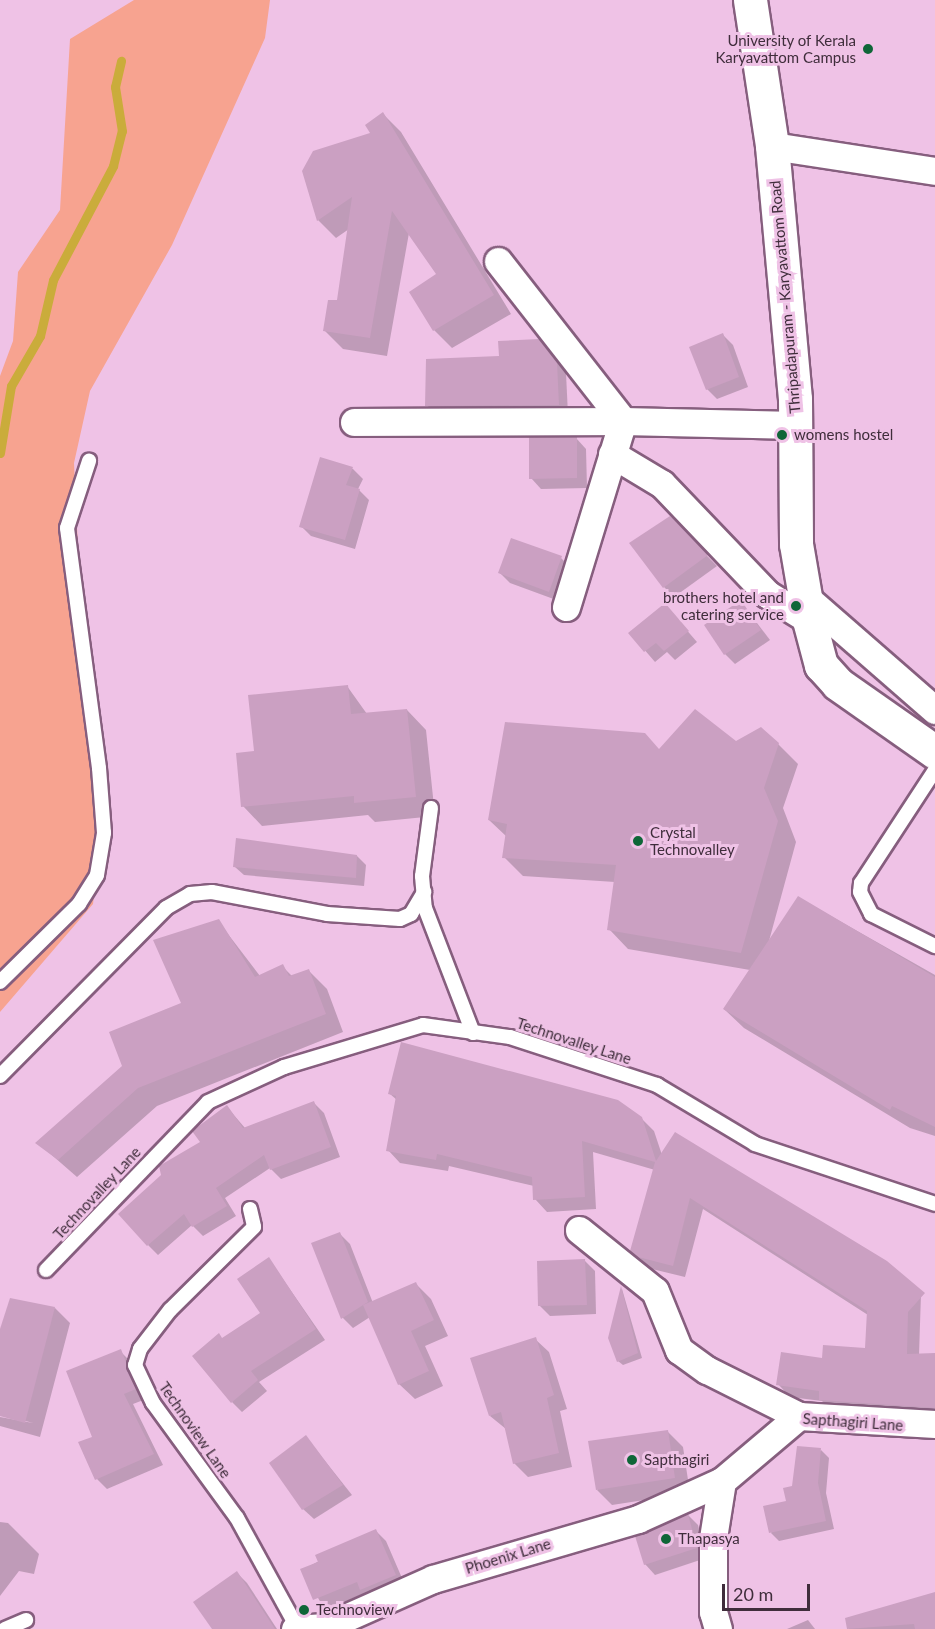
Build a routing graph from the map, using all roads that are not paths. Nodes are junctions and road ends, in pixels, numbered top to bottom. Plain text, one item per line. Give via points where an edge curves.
1 (750, 0) edge
2 (772, 146) junction
3 (935, 171) edge
4 (498, 261) dead end
5 (623, 421) junction
6 (354, 422) dead end
7 (796, 425) junction
8 (612, 454) junction
9 (89, 461) dead end
10 (566, 607) dead end
11 (806, 608) junction
12 (935, 710) edge
13 (935, 752) edge
14 (935, 770) edge
15 (431, 808) dead end
16 (424, 892) junction
17 (935, 946) edge
18 (0, 982) edge
19 (472, 1033) junction
20 (0, 1076) edge
21 (935, 1204) edge
22 (250, 1209) dead end
23 (579, 1230) dead end
24 (46, 1270) dead end
25 (799, 1416) junction
26 (935, 1424) edge
27 (723, 1481) junction
28 (26, 1620) dead end
29 (296, 1628) edge
30 (5, 1629) edge
31 (718, 1629) edge

1 - 2 main road, Thripadapuram - Karyavattom Road
2 - 3 street
2 - 7 main road, Thripadapuram - Karyavattom Road
4 - 5 street
5 - 6 street
5 - 7 street
5 - 8 street
7 - 11 main road, Thripadapuram - Karyavattom Road via 796,544
8 - 10 street
8 - 11 street via 662,484 767,594
9 - 18 lane via 67,528 99,768 104,833 97,875 79,904
11 - 12 street
11 - 13 main road, Thripadapuram - Karyavattom Road via 821,665 838,684
14 - 17 lane via 861,884 871,914
15 - 16 lane
16 - 19 lane
16 - 20 lane via 411,914 400,918 327,914 212,892 190,894 166,908
19 - 21 lane, Technovalley Lane via 510,1037 657,1085 755,1144
19 - 24 lane, Technovalley Lane via 423,1025 400,1029 284,1067 208,1101
22 - 29 lane, Technoview Lane via 254,1227 170,1310 140,1349 135,1365 153,1403 237,1518
23 - 25 street via 655,1291 679,1350
25 - 26 street, Sapthagiri Lane
25 - 27 street, Sapthagiri Lane
27 - 29 street, Phoenix Lane via 638,1519 433,1579 325,1627
27 - 31 street via 713,1538 713,1612
28 - 30 lane

